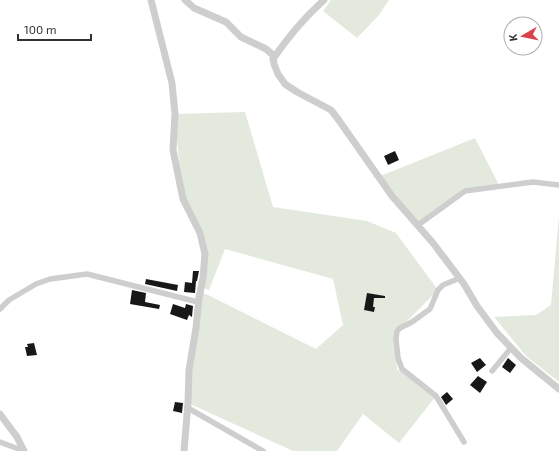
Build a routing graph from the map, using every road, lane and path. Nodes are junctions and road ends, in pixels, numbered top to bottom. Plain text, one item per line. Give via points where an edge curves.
1 (151, 0) edge
2 (185, 0) edge
3 (324, 0) edge
4 (273, 59) junction
5 (559, 185) edge
6 (418, 225) junction
7 (460, 278) junction
8 (198, 302) junction
9 (0, 309) edge
10 (511, 348) junction
11 (492, 371) dead end
12 (559, 389) edge
13 (188, 408) junction
14 (0, 414) edge
15 (0, 442) edge
16 (464, 442) dead end
17 (24, 451) edge
18 (184, 451) edge
19 (263, 451) edge

1 - 8 street via 172,83 175,114 173,150 183,199 200,233 205,254
2 - 4 street via 194,8 226,22 241,37 266,49 273,55
3 - 4 street via 284,42
4 - 6 street via 285,84 331,110 392,196
5 - 6 street via 533,182 465,191
6 - 7 street
7 - 10 street via 477,306
7 - 16 street via 443,285 438,290 430,309 400,328 396,339 402,369 436,396
8 - 9 street via 87,274 50,279 36,284 9,300
8 - 13 street via 189,370
10 - 11 street
10 - 12 street
13 - 18 street
13 - 19 street
14 - 17 street
15 - 17 street

